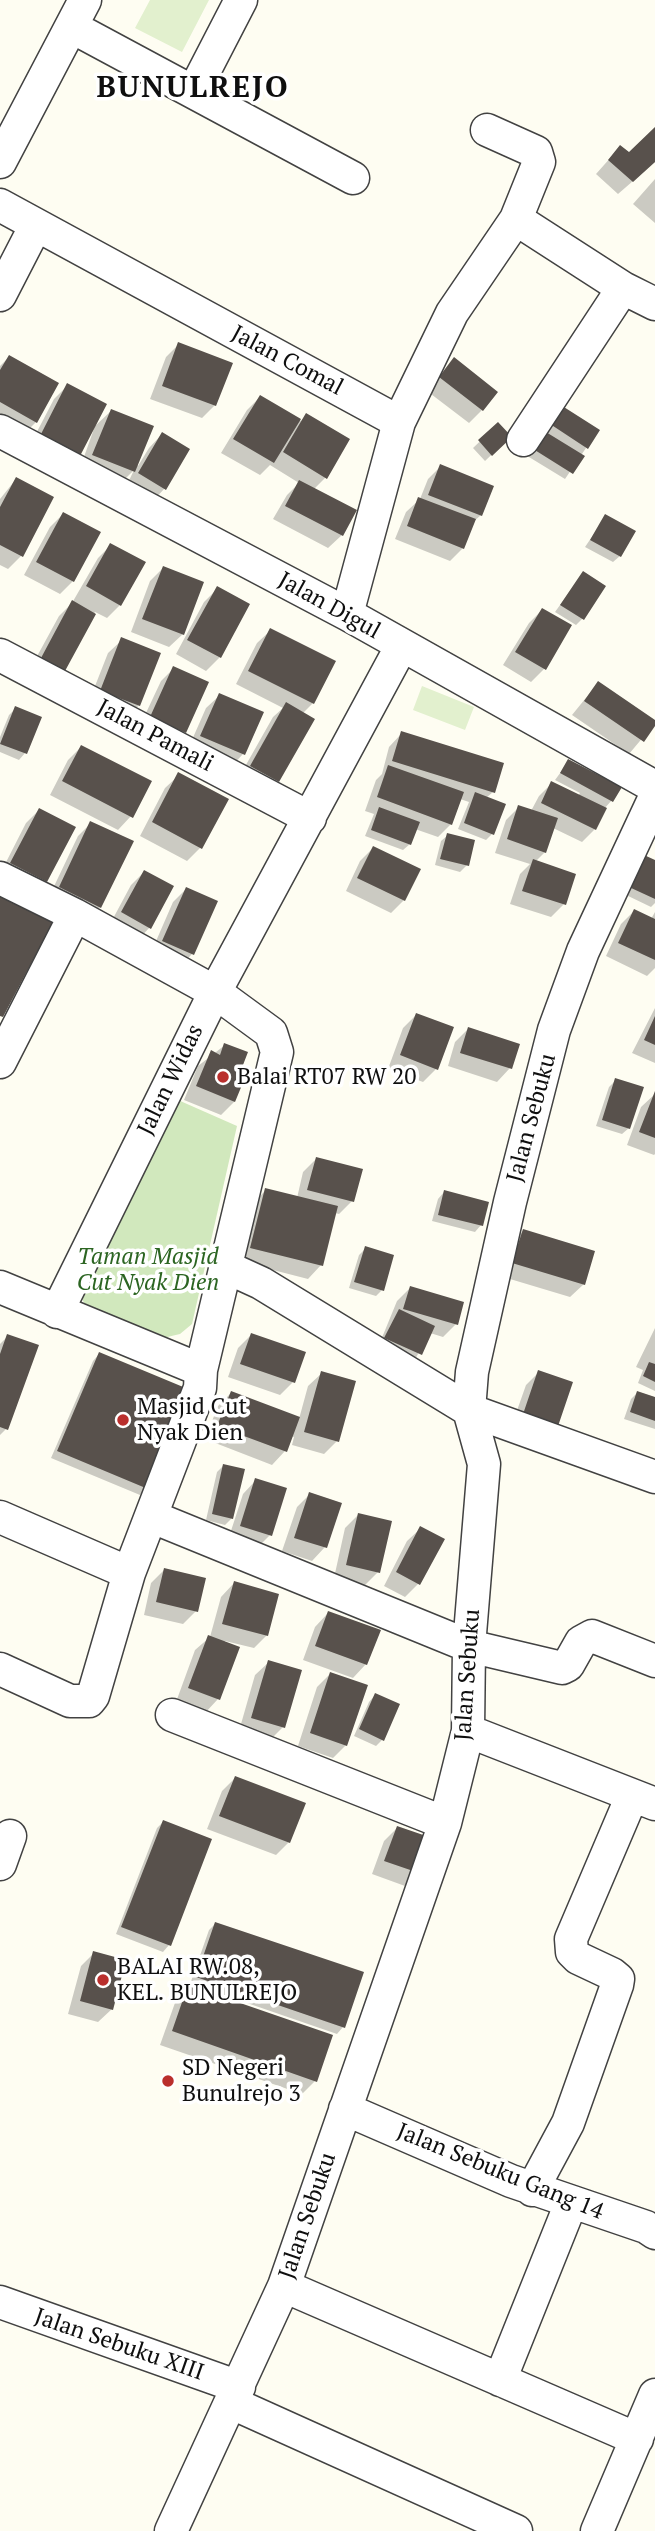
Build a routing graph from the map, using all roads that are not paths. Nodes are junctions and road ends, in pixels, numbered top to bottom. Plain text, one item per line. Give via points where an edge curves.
1 (241, 0) edge
2 (79, 13) edge
3 (194, 91) junction
4 (487, 130) dead end
5 (0, 162) edge
6 (353, 178) dead end
7 (0, 205) edge
8 (516, 219) junction
9 (36, 225) junction
10 (623, 288) junction
11 (0, 295) edge
12 (655, 304) edge
13 (399, 422) junction
14 (0, 431) edge
15 (523, 440) dead end
16 (347, 614) junction
17 (401, 647) junction
18 (0, 655) edge
19 (655, 787) edge
20 (655, 797) edge
21 (310, 818) junction
22 (0, 878) edge
23 (75, 915) junction
24 (215, 992) junction
25 (0, 1062) edge
26 (226, 1268) junction
27 (0, 1287) edge
28 (57, 1312) junction
29 (201, 1370) junction
30 (469, 1410) junction
31 (655, 1477) edge
32 (0, 1517) edge
33 (155, 1518) dead end
34 (129, 1573) junction
35 (469, 1646) junction
36 (655, 1661) edge
37 (0, 1669) edge
38 (172, 1715) dead end
39 (468, 1731) junction
40 (643, 1800) edge
41 (445, 1823) junction
42 (345, 2109) junction
43 (532, 2190) junction
44 (571, 2203) junction
45 (655, 2233) edge
46 (284, 2286) junction
47 (0, 2302) edge
48 (500, 2381) junction
49 (235, 2395) junction
50 (655, 2395) edge
51 (637, 2439) junction
52 (178, 2529) edge
53 (516, 2531) edge
54 (597, 2531) edge

1 - 3 street
2 - 3 street
2 - 5 street
3 - 6 street
4 - 8 street via 536,152 539,162
7 - 9 street, Jalan Comal
8 - 10 street
8 - 13 street via 446,323
9 - 11 street
9 - 13 street, Jalan Comal
10 - 12 street
10 - 15 street
13 - 16 street
14 - 16 street, Jalan Digul
16 - 17 street, Jalan Digul
17 - 19 street, Jalan Digul
17 - 21 street, Jalan Widas
18 - 21 street, Jalan Pamali
20 - 30 street, Jalan Sebuku via 583,951 554,1030 510,1202 472,1372
21 - 24 street, Jalan Widas
22 - 23 street
23 - 24 street
23 - 25 street
24 - 26 street via 271,1033 278,1052
24 - 28 street, Jalan Widas
26 - 29 street
26 - 30 street via 261,1283
27 - 28 street
28 - 29 street
29 - 34 street via 200,1388
30 - 31 street
30 - 35 street, Jalan Sebuku via 484,1464
32 - 34 street
33 - 35 street
34 - 37 street via 89,1701 70,1701
35 - 36 street via 562,1668 592,1636
35 - 39 street, Jalan Sebuku
38 - 41 street
39 - 40 street
39 - 41 street, Jalan Sebuku
40 - 43 street via 571,1939 572,1952 578,1958 618,1979 568,2123
41 - 42 street, Jalan Sebuku
42 - 43 street, Jalan Sebuku Gang 14
42 - 46 street, Jalan Sebuku
43 - 44 street, Jalan Sebuku Gang 14
44 - 45 street, Jalan Sebuku Gang 14
44 - 48 street
46 - 48 street
46 - 49 street, Jalan Sebuku
47 - 49 street, Jalan Sebuku XIII
48 - 51 street
49 - 52 street, Jalan Sebuku
49 - 53 street, Jalan Sebuku XIII
50 - 51 street
51 - 54 street

